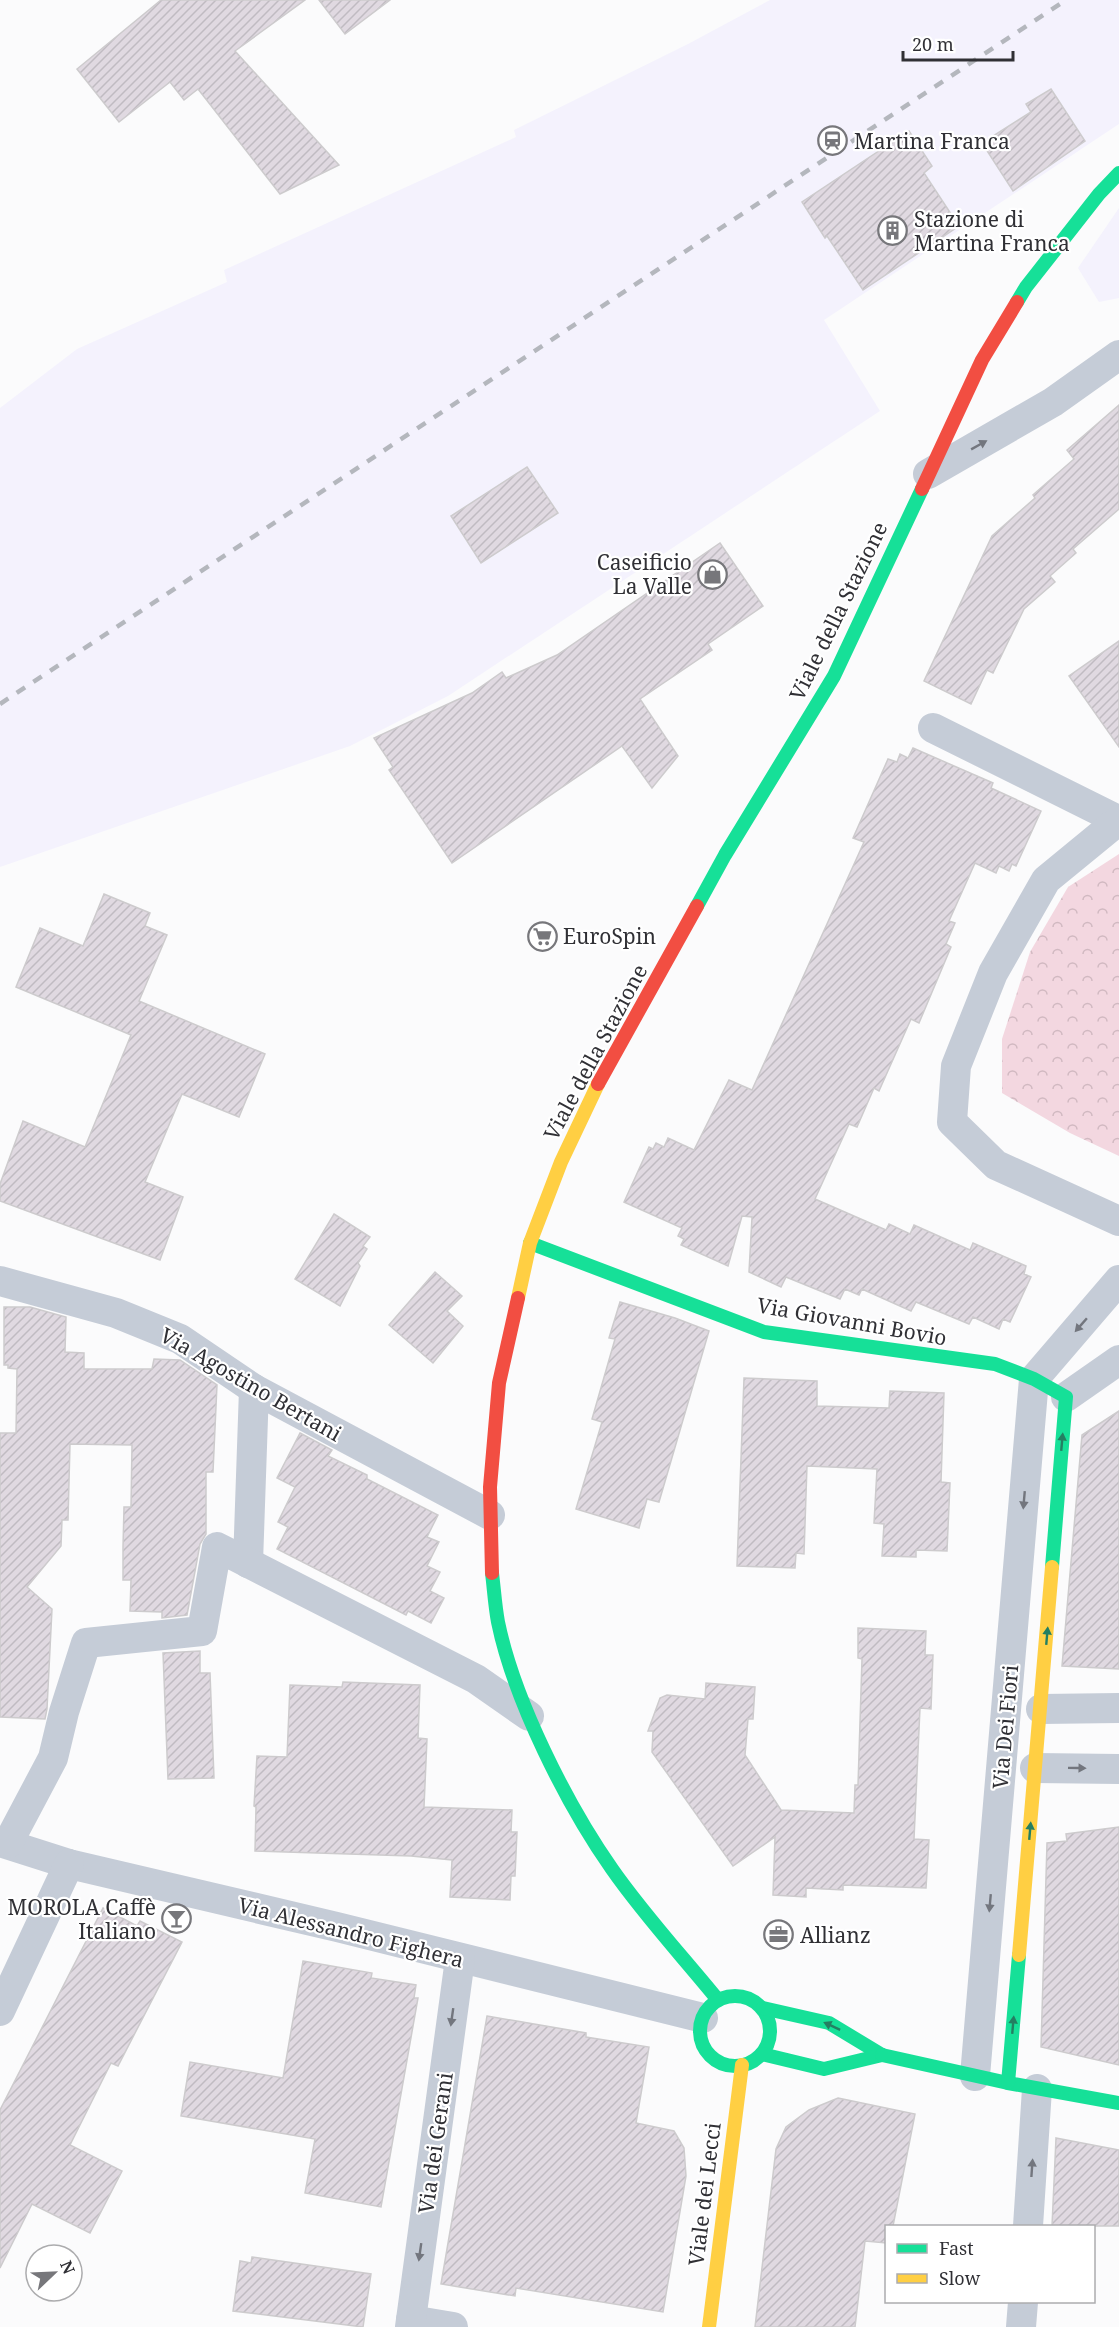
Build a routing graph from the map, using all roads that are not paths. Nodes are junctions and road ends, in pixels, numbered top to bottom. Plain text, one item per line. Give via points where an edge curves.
1 (1119, 173) edge
2 (1119, 356) edge
3 (928, 474) junction
4 (933, 728) dead end
5 (1119, 820) edge
6 (1119, 1221) edge
7 (530, 1244) junction
8 (1119, 1280) edge
9 (0, 1281) edge
10 (1119, 1360) edge
11 (1034, 1379) junction
12 (254, 1389) junction
13 (1066, 1397) junction
14 (490, 1515) junction
15 (248, 1563) junction
16 (1119, 1708) edge
17 (1041, 1709) junction
18 (529, 1716) junction
19 (1035, 1768) junction
20 (1119, 1769) edge
21 (4, 1843) edge
22 (69, 1864) junction
23 (460, 1959) junction
24 (763, 2008) junction
25 (710, 2009) junction
26 (0, 2011) edge
27 (762, 2054) junction
28 (882, 2055) junction
29 (742, 2065) junction
30 (975, 2076) junction
31 (1008, 2083) junction
32 (1037, 2089) junction
33 (1119, 2103) edge
34 (1028, 2225) edge
35 (1023, 2303) edge
36 (411, 2323) edge
37 (453, 2327) edge
38 (709, 2327) edge
39 (1021, 2327) edge

1 - 3 main road, Viale della Stazione via 1026,287 982,360
3 -> 2 street via 1053,402
3 - 7 main road, Viale della Stazione via 834,676 725,855 596,1088 561,1162
4 - 5 street
5 - 6 street via 1046,879 993,974 956,1066 952,1122 996,1165
7 - 11 main road, Via Giovanni Bovio via 764,1332 995,1364
7 - 14 main road, Viale della Stazione via 499,1383
8 -> 11 street
9 - 12 street, Via Agostino Bertani via 116,1313 180,1339
10 - 13 street
11 - 13 main road
11 -> 30 street, Via Dei Fiori
12 - 14 street, Via Agostino Bertani
12 - 15 street
17 -> 13 main road, Via Dei Fiori
14 - 18 main road, Viale della Stazione via 490,1560 498,1622
15 - 18 street via 476,1679
15 - 21 street via 217,1547 202,1631 86,1643 53,1758
16 - 17 street
17 - 19 main road, Via Dei Fiori
18 - 25 main road, Viale della Stazione via 567,1796 612,1869
19 -> 20 street
31 -> 19 main road, Via Dei Fiori
21 - 22 street, Via Alessandro Fighera
22 - 23 street, Via Alessandro Fighera
22 - 26 street
23 - 25 street, Via Alessandro Fighera
23 -> 36 street, Via dei Gerani
24 - 25 main road via 753,2000 730,1996
24 - 27 main road via 771,2031
28 -> 24 main road via 829,2023
25 - 29 main road via 700,2028 705,2049 730,2066
27 - 28 main road via 824,2068
27 - 29 main road
28 - 30 main road
29 - 38 main road, Viale dei Lecci
30 - 31 main road
31 - 32 main road
32 - 33 main road
34 -> 32 street
35 - 39 street
36 - 37 street

